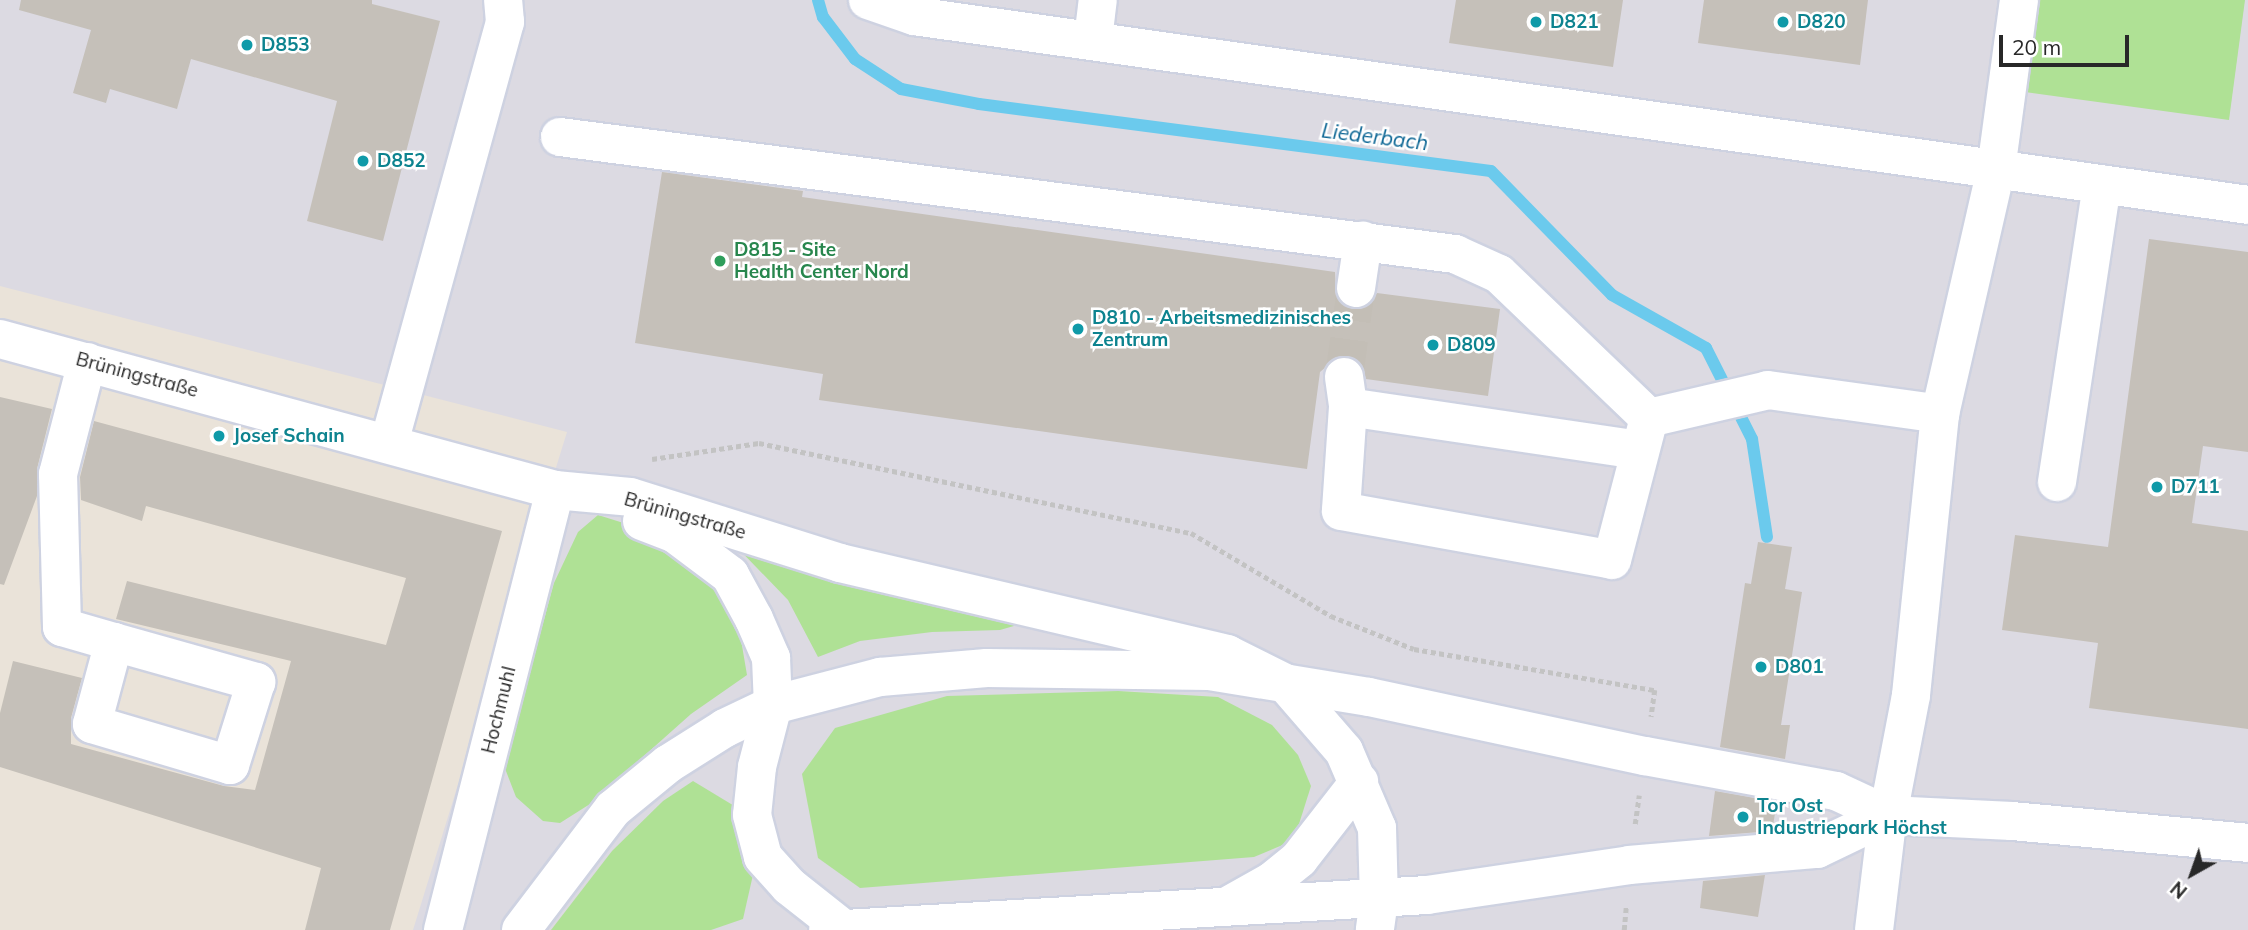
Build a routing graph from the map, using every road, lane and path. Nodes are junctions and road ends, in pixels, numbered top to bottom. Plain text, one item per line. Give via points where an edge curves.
1 (503, 0) edge
2 (868, 0) edge
3 (1098, 0) edge
4 (2020, 0) edge
5 (1093, 39) junction
6 (560, 137) dead end
7 (1996, 170) junction
8 (2102, 184) junction
9 (2248, 205) edge
10 (1363, 242) junction
11 (1356, 288) tunnel mouth
12 (0, 339) edge
13 (87, 362) junction
14 (1940, 414) junction
15 (1645, 434) junction
16 (389, 443) junction
17 (646, 460) dead end
18 (2057, 482) dead end
19 (555, 490) junction
20 (114, 642) dead end
21 (1285, 683) junction
22 (773, 705) junction
23 (1644, 756) junction
24 (1359, 782) junction
25 (1888, 815) junction
26 (2248, 843) edge
27 (1629, 865) junction
28 (1223, 908) junction
29 (1377, 915) edge
30 (835, 929) edge
31 (443, 930) edge
32 (521, 930) edge
33 (1624, 930) edge
34 (1874, 930) edge

1 - 16 street via 505,22
2 - 5 street via 914,16
3 - 5 street
4 - 7 street
5 - 7 street
6 - 10 street
7 - 8 street
7 - 14 street
8 - 9 street
8 - 18 street
10 - 11 street
10 - 15 street via 1455,254 1499,274
12 - 13 street, Brüningstraße
13 - 16 street, Brüningstraße
13 - 20 street via 58,474 62,627
14 - 15 street via 1768,390 1706,404
14 - 25 street via 1911,695
15 - 15 street via 1346,392 1341,511 1612,560
16 - 19 street, Brüningstraße
17 - 23 path via 759,443 1191,533 1331,616 1414,649 1655,690
19 - 21 street, Brüningstraße via 630,497 840,563 1227,654
19 - 22 street via 674,533 730,575 771,658
19 - 31 street, Hochmuhl
21 - 22 street via 1209,671 987,668 880,677
21 - 23 street
21 - 24 street via 1344,751
22 - 30 street via 757,767 752,815 763,857
22 - 32 street via 668,764 613,809
23 - 25 street via 1836,791
23 - 27 path
24 - 28 street via 1299,859 1272,881
24 - 29 street via 1377,828
25 - 26 street via 2012,821
25 - 27 street via 1817,849
25 - 34 street
27 - 29 street
27 - 33 path
28 - 29 street
28 - 30 street

